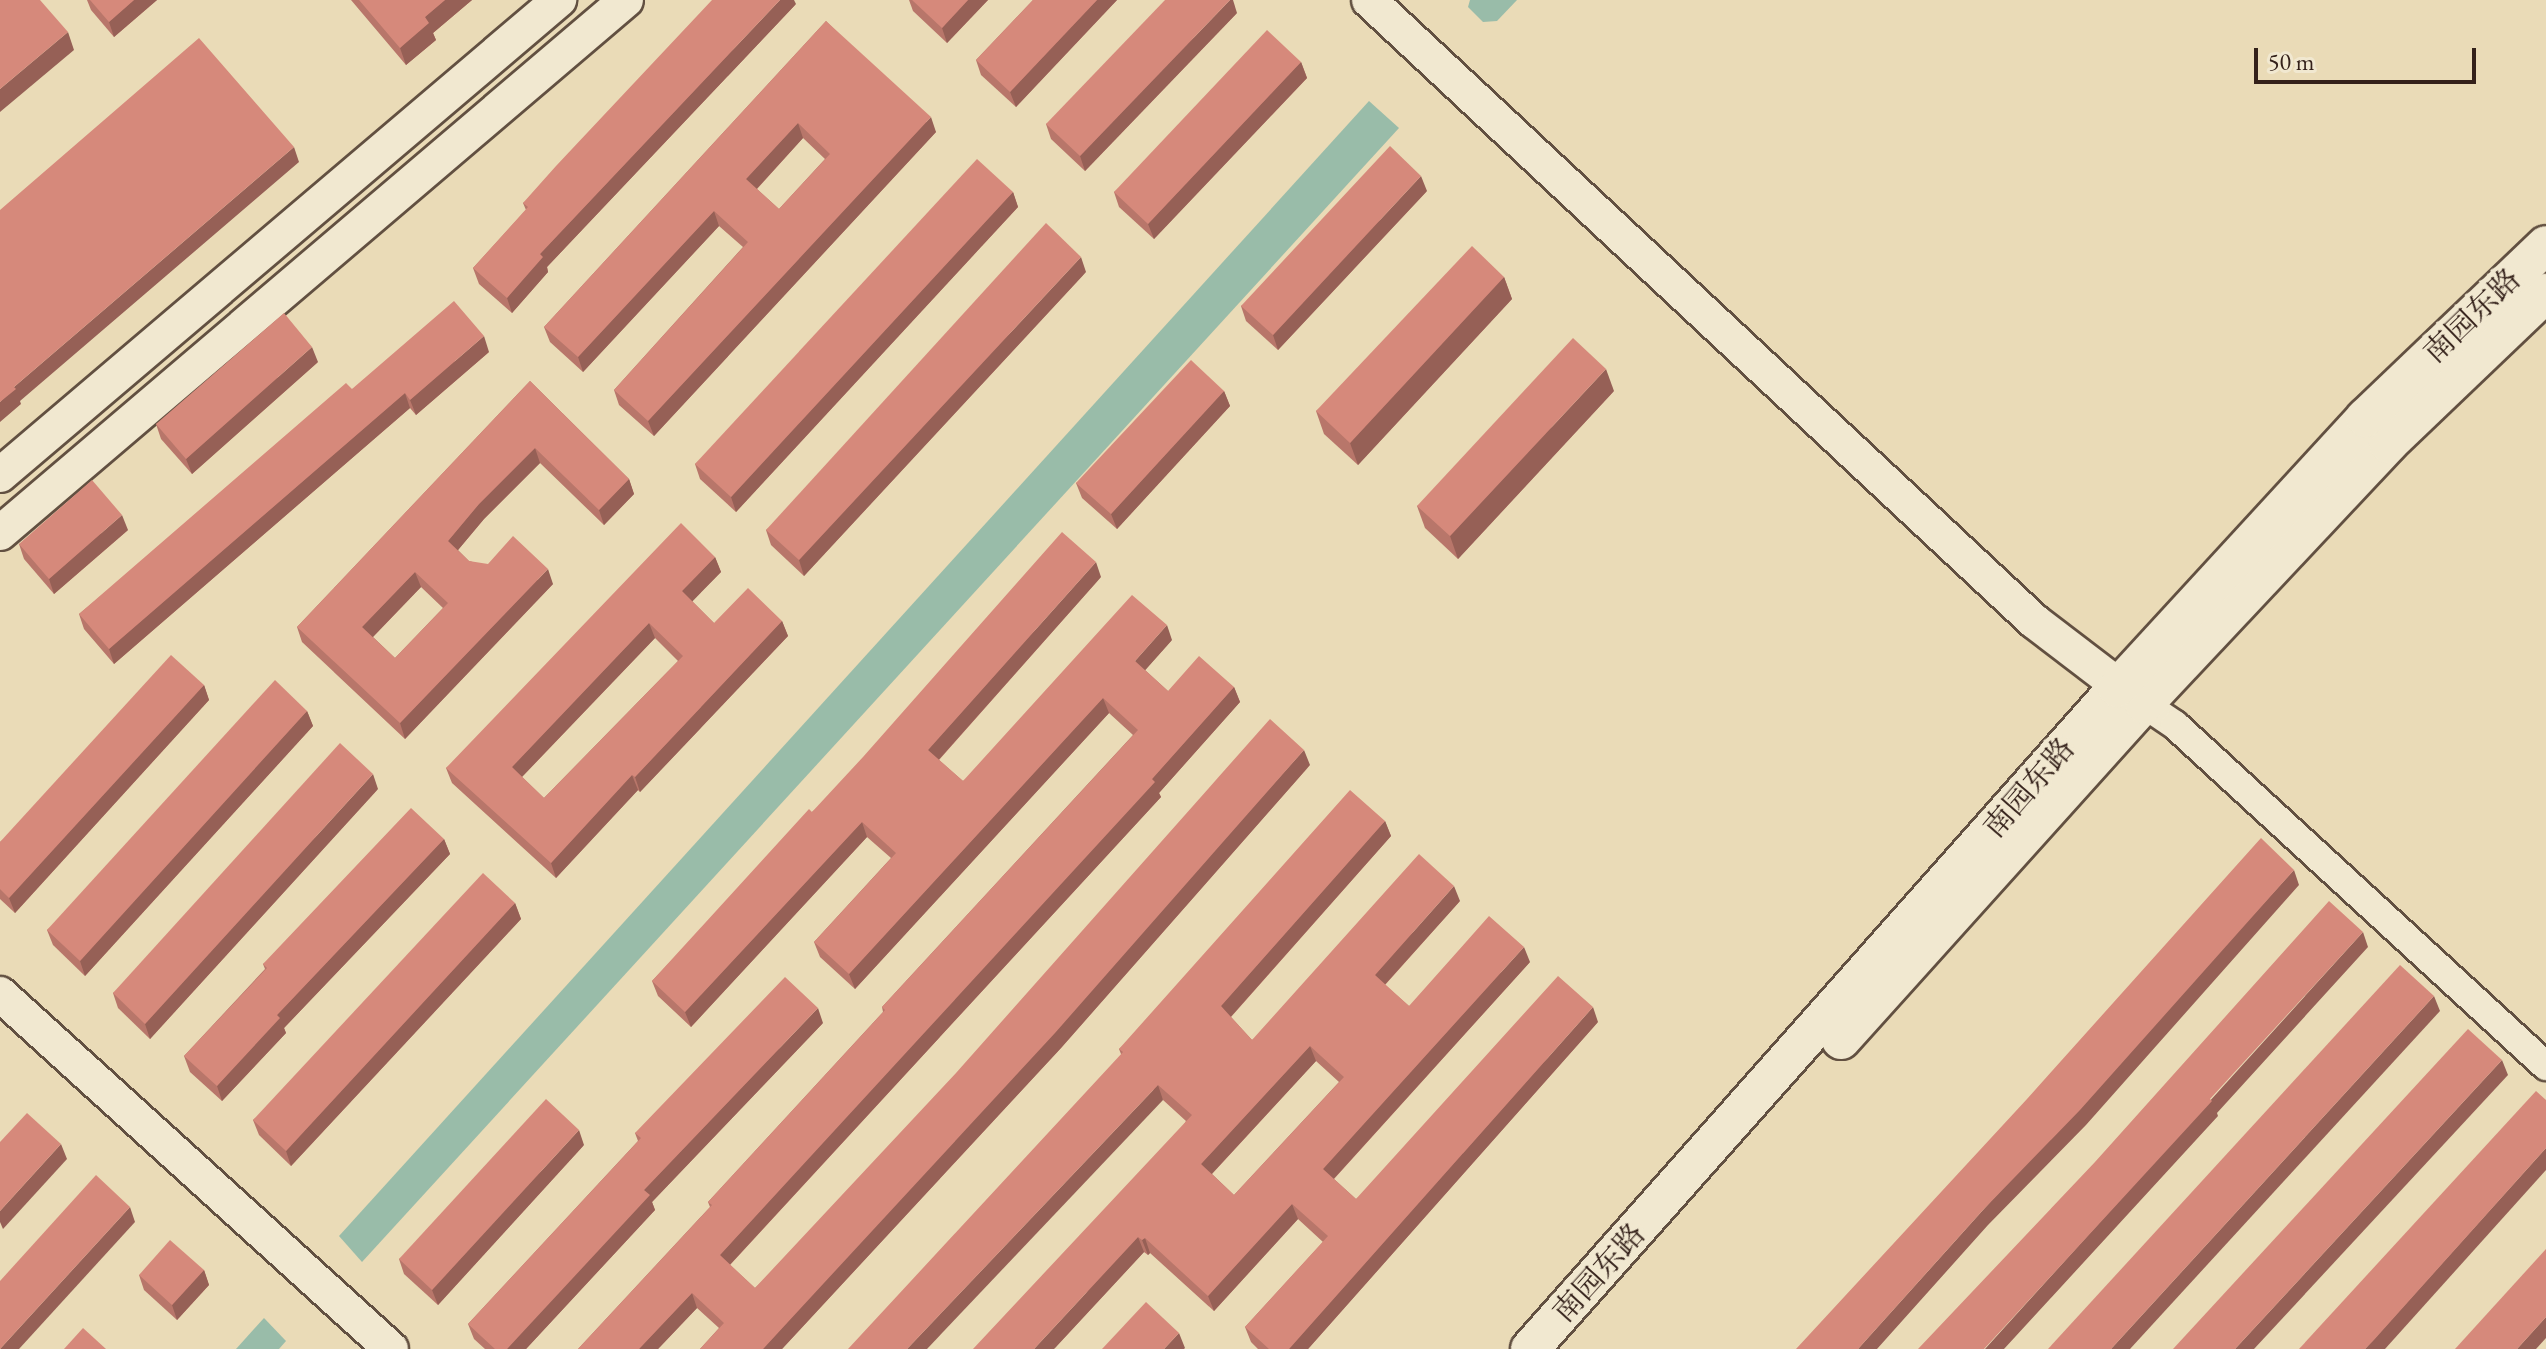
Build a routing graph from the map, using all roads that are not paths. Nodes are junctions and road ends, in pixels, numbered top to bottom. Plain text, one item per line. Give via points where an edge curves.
1 (559, 0) edge
2 (626, 0) edge
3 (1369, 0) edge
4 (383, 150) junction
5 (403, 189) junction
6 (2546, 245) edge
7 (2546, 293) edge
8 (0, 475) edge
9 (0, 533) edge
10 (2130, 696) junction
11 (0, 994) edge
12 (2546, 1066) edge
13 (391, 1349) edge
14 (1530, 1349) edge
15 (1563, 1349) edge

1 - 4 street
2 - 5 street
3 - 10 street via 2034,621
4 - 5 street
4 - 8 street
5 - 9 street
6 - 10 main road, 南园东路 via 2365,418
7 - 10 main road, 南园东路
10 - 12 street via 2175,725
10 - 14 main road, 南园东路
10 - 15 main road, 南园东路
11 - 13 street

